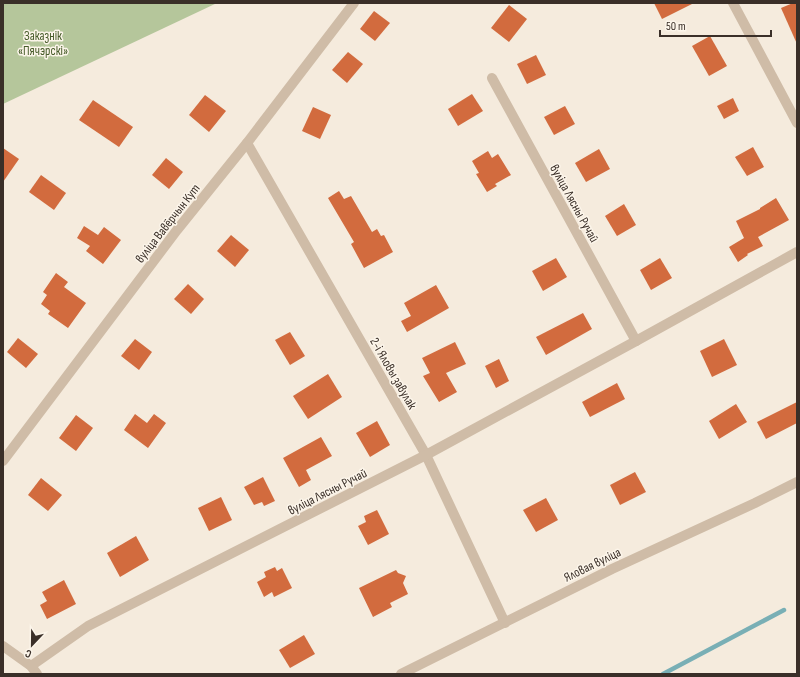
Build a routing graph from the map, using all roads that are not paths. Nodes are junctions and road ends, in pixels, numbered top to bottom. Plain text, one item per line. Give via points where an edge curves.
1 (354, 3) edge
2 (732, 3) edge
3 (492, 78) dead end
4 (797, 123) edge
5 (247, 143) junction
6 (797, 252) edge
7 (636, 341) junction
8 (426, 455) junction
9 (3, 461) edge
10 (797, 482) edge
11 (506, 623) junction
12 (3, 646) edge
13 (34, 670) edge
14 (401, 674) edge

1 - 5 street, вуліца Вавёрчын Кут
2 - 4 street
3 - 7 street, вуліца Лясны Ручай
5 - 8 street, 2-і Яловы завулак
5 - 9 street, вуліца Вавёрчын Кут via 177,230
6 - 7 street, вуліца Лясны Ручай
7 - 8 street, вуліца Лясны Ручай
8 - 11 street, 2-і Яловы завулак
8 - 13 street, вуліца Лясны Ручай via 88,626
10 - 11 street, Яловая вуліца via 612,568
11 - 14 street, Яловая вуліца
12 - 13 street

